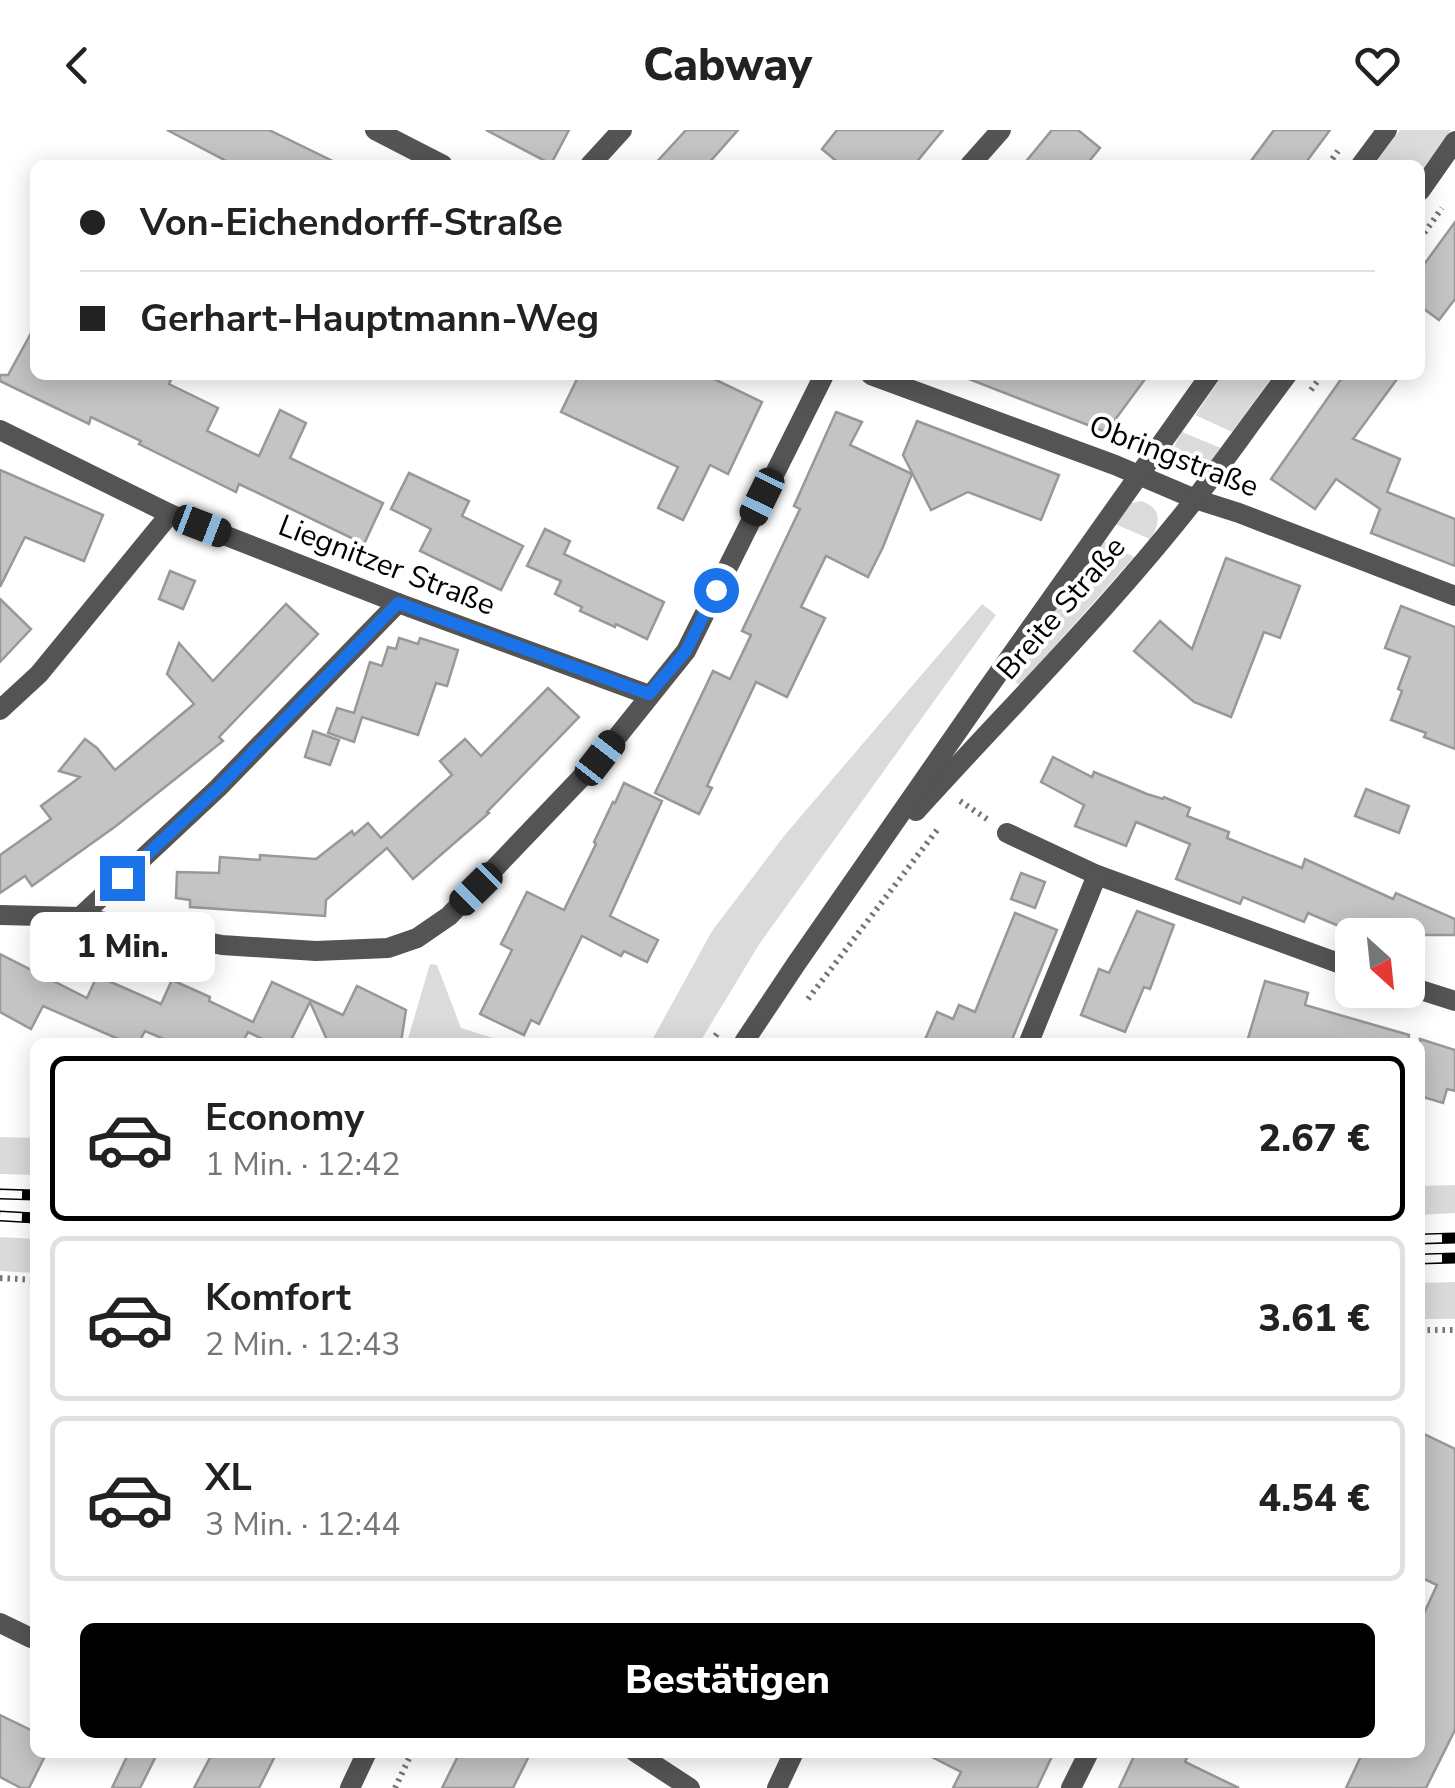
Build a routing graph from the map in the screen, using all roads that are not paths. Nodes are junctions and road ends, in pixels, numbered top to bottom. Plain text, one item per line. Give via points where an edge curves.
1 (375, 130) edge
2 (622, 130) edge
3 (1001, 130) edge
4 (1386, 130) edge
5 (1455, 142) edge
6 (433, 160) edge
7 (595, 160) edge
8 (974, 160) edge
9 (1365, 160) edge
10 (1425, 184) edge
11 (822, 380) edge
12 (885, 380) edge
13 (1206, 380) edge
14 (1283, 380) edge
15 (0, 430) edge
16 (1137, 476) junction
17 (1195, 499) junction
18 (170, 514) junction
19 (1455, 596) edge
20 (398, 603) junction
21 (649, 694) junction
22 (0, 710) edge
23 (1007, 833) dead end
24 (864, 868) junction
25 (1096, 875) junction
26 (0, 915) edge
27 (80, 917) junction
28 (1335, 962) edge
29 (1425, 991) edge
30 (1455, 1001) edge
31 (747, 1038) edge
32 (1031, 1038) edge
33 (0, 1623) edge
34 (30, 1638) edge
35 (364, 1758) edge
36 (644, 1758) edge
37 (791, 1758) edge
38 (1086, 1758) edge
39 (350, 1788) edge
40 (690, 1788) edge
41 (776, 1788) edge
42 (1071, 1788) edge

1 - 6 street
2 - 7 street
3 - 8 street
4 - 9 street
5 - 10 street
11 - 21 street via 686,651
12 - 16 street, Obringstraße
13 - 16 street, Breite Straße
14 - 17 street, Breite Straße
15 - 18 street, Liegnitzer Straße
16 - 17 street, Obringstraße
16 - 24 street, Breite Straße
17 - 19 street, Obringstraße
17 - 24 street, Breite Straße via 1066,651
18 - 20 street, Liegnitzer Straße
18 - 22 street via 39,674
20 - 21 street, Liegnitzer Straße
20 - 27 street via 218,788
21 - 27 street via 600,758 449,916 417,938 388,948 316,951 222,945
23 - 25 street
24 - 31 street, Breite Straße
25 - 28 street
25 - 32 street
26 - 27 street
29 - 30 street
33 - 34 street
35 - 39 street
36 - 40 street
37 - 41 street
38 - 42 street

